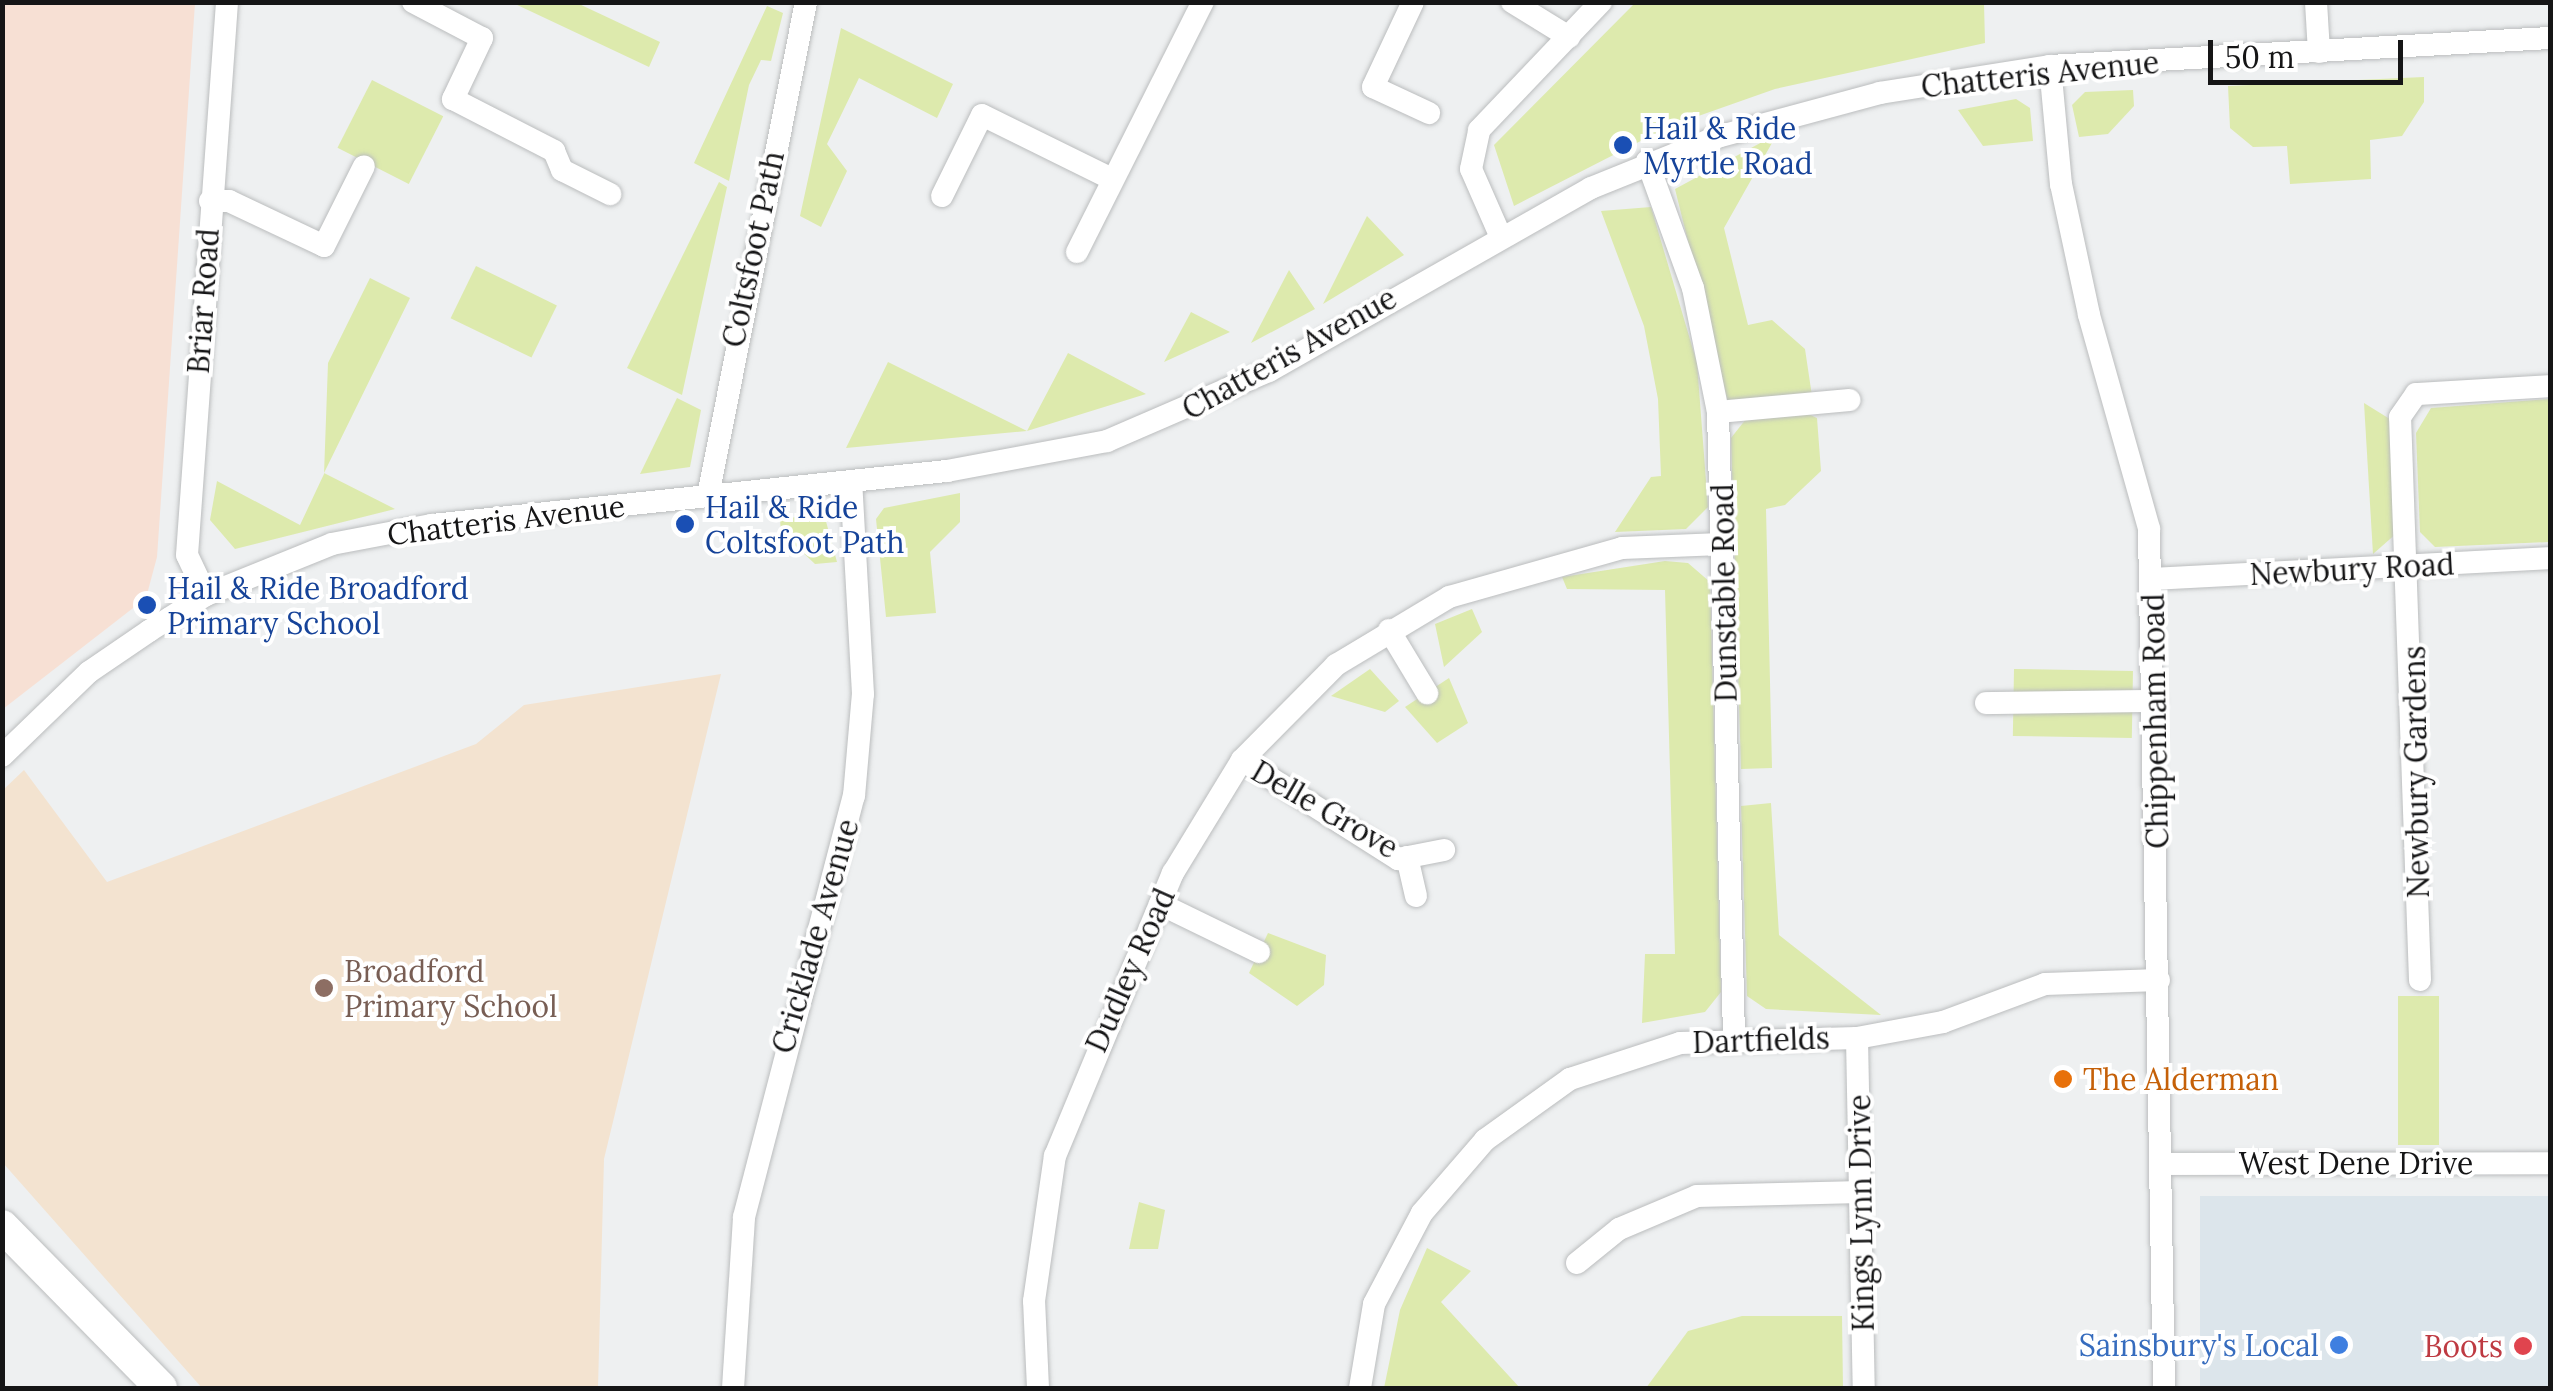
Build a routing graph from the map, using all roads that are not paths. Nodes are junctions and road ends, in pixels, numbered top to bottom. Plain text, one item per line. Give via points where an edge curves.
1 (228, 2) edge
2 (412, 2) edge
3 (806, 2) edge
4 (1203, 2) edge
5 (1413, 2) edge
6 (1512, 2) edge
7 (1601, 2) edge
8 (2316, 2) edge
9 (1568, 36) junction
10 (2550, 38) edge
11 (2319, 52) junction
12 (2050, 66) junction
13 (1430, 113) dead end
14 (1647, 161) junction
15 (364, 166) dead end
16 (1112, 179) junction
17 (610, 194) dead end
18 (942, 196) dead end
19 (210, 201) junction
20 (1500, 235) junction
21 (1076, 252) dead end
22 (2550, 386) edge
23 (1849, 400) dead end
24 (1718, 412) junction
25 (851, 481) junction
26 (708, 496) junction
27 (1721, 544) junction
28 (2550, 558) edge
29 (2409, 565) junction
30 (2153, 579) junction
31 (206, 595) junction
32 (1389, 630) junction
33 (1427, 692) dead end
34 (2154, 701) junction
35 (1986, 702) dead end
36 (2, 756) edge
37 (1242, 760) junction
38 (1444, 850) dead end
39 (1408, 857) junction
40 (1416, 896) dead end
41 (1160, 904) junction
42 (1259, 952) dead end
43 (2159, 980) junction
44 (2420, 980) dead end
45 (1734, 1035) junction
46 (1857, 1038) junction
47 (2550, 1163) edge
48 (2161, 1164) junction
49 (1861, 1192) junction
50 (2, 1226) edge
51 (1576, 1263) dead end
52 (161, 1388) edge
53 (734, 1388) edge
54 (1038, 1388) edge
55 (1360, 1388) edge
56 (1864, 1388) edge
57 (2164, 1388) edge

1 - 19 street, Briar Road
2 - 17 street via 482,38 453,98 554,150 562,170
3 - 26 street, Coltsfoot Path
4 - 16 street
5 - 13 street via 1373,87
6 - 9 street
7 - 9 street
8 - 11 street
9 - 20 street via 1473,145 1471,169
10 - 11 street, Chatteris Avenue
11 - 12 street, Chatteris Avenue
12 - 14 street, Chatteris Avenue via 1880,92
12 - 30 street, Chippenham Road via 2061,184 2149,529
14 - 20 street, Chatteris Avenue
14 - 24 street, Dunstable Road via 1693,288
15 - 19 street via 324,246
16 - 18 street via 982,115
16 - 21 street
19 - 31 street, Briar Road via 187,555
20 - 25 street, Chatteris Avenue via 1178,416 1042,456
22 - 29 street, Newbury Gardens via 2416,394 2406,403
23 - 24 street
24 - 27 street, Dunstable Road
25 - 26 street, Chatteris Avenue
25 - 53 street, Cricklade Avenue via 864,694 854,796 752,1179
26 - 31 street, Chatteris Avenue via 332,544
27 - 32 street, Dudley Road via 1546,564
27 - 45 street, Dunstable Road
28 - 29 street, Newbury Road
29 - 30 street, Newbury Road
29 - 44 street, Newbury Gardens
30 - 34 street, Chippenham Road
31 - 36 street, Chatteris Avenue via 89,672
32 - 33 street
32 - 37 street, Dudley Road via 1299,696
34 - 35 street
34 - 43 street, Chippenham Road
37 - 39 street, Delle Grove
37 - 41 street, Dudley Road
38 - 39 street, Delle Grove
39 - 40 street, Delle Grove
41 - 42 street
41 - 54 street, Dudley Road via 1050,1174 1034,1301
43 - 46 street, Dartfields via 2046,984 1943,1022
43 - 48 street, Chippenham Road
45 - 46 street, Dartfields
45 - 55 street, Dartfields via 1646,1050 1570,1079 1486,1140 1408,1235 1374,1304
46 - 49 street, Kings Lynn Drive
47 - 48 street, West Dene Drive
48 - 57 street, Chippenham Road
49 - 51 street via 1697,1196 1619,1229
49 - 56 street, Kings Lynn Drive
50 - 52 street

